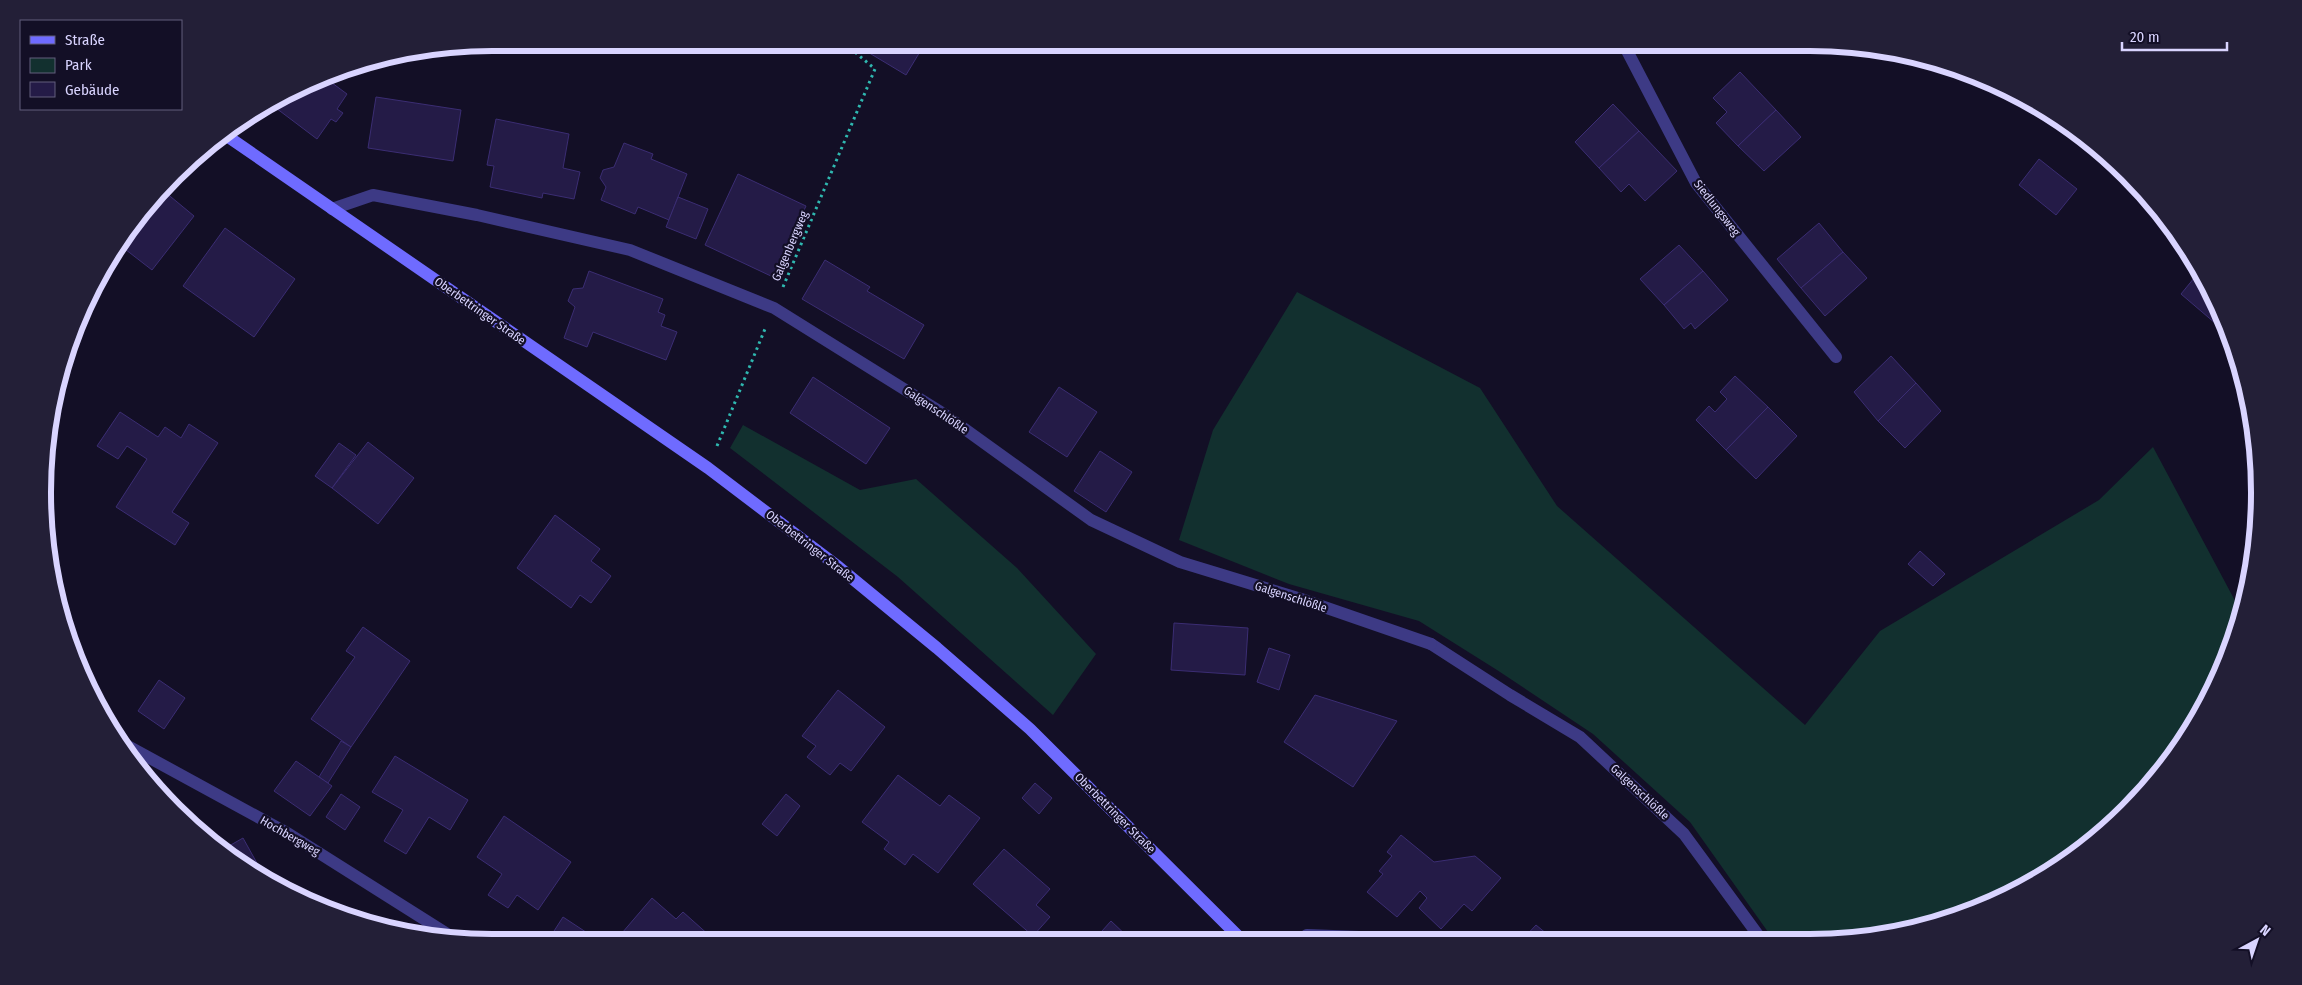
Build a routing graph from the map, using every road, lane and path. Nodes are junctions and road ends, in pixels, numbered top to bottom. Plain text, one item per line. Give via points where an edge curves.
1 (854, 51) edge
2 (1628, 51) edge
3 (230, 138) edge
4 (332, 209) junction
5 (774, 308) junction
6 (1836, 357) dead end
7 (708, 468) junction
8 (134, 749) edge
9 (442, 931) edge
10 (1236, 934) edge
11 (1757, 934) edge

1 - 5 path, Galgenbergweg via 875,69
2 - 6 street, Siedlungsweg via 1696,182
3 - 4 street, Oberbettringer Straße
4 - 5 street via 373,195 477,215 630,250
4 - 7 street, Oberbettringer Straße
5 - 7 path, Galgenbergweg
5 - 11 street, Galgenschlößle via 944,414 1091,520 1180,562 1431,644 1580,737 1684,834
7 - 10 street, Oberbettringer Straße via 938,648 1030,729
8 - 9 street, Hochbergweg via 290,834

